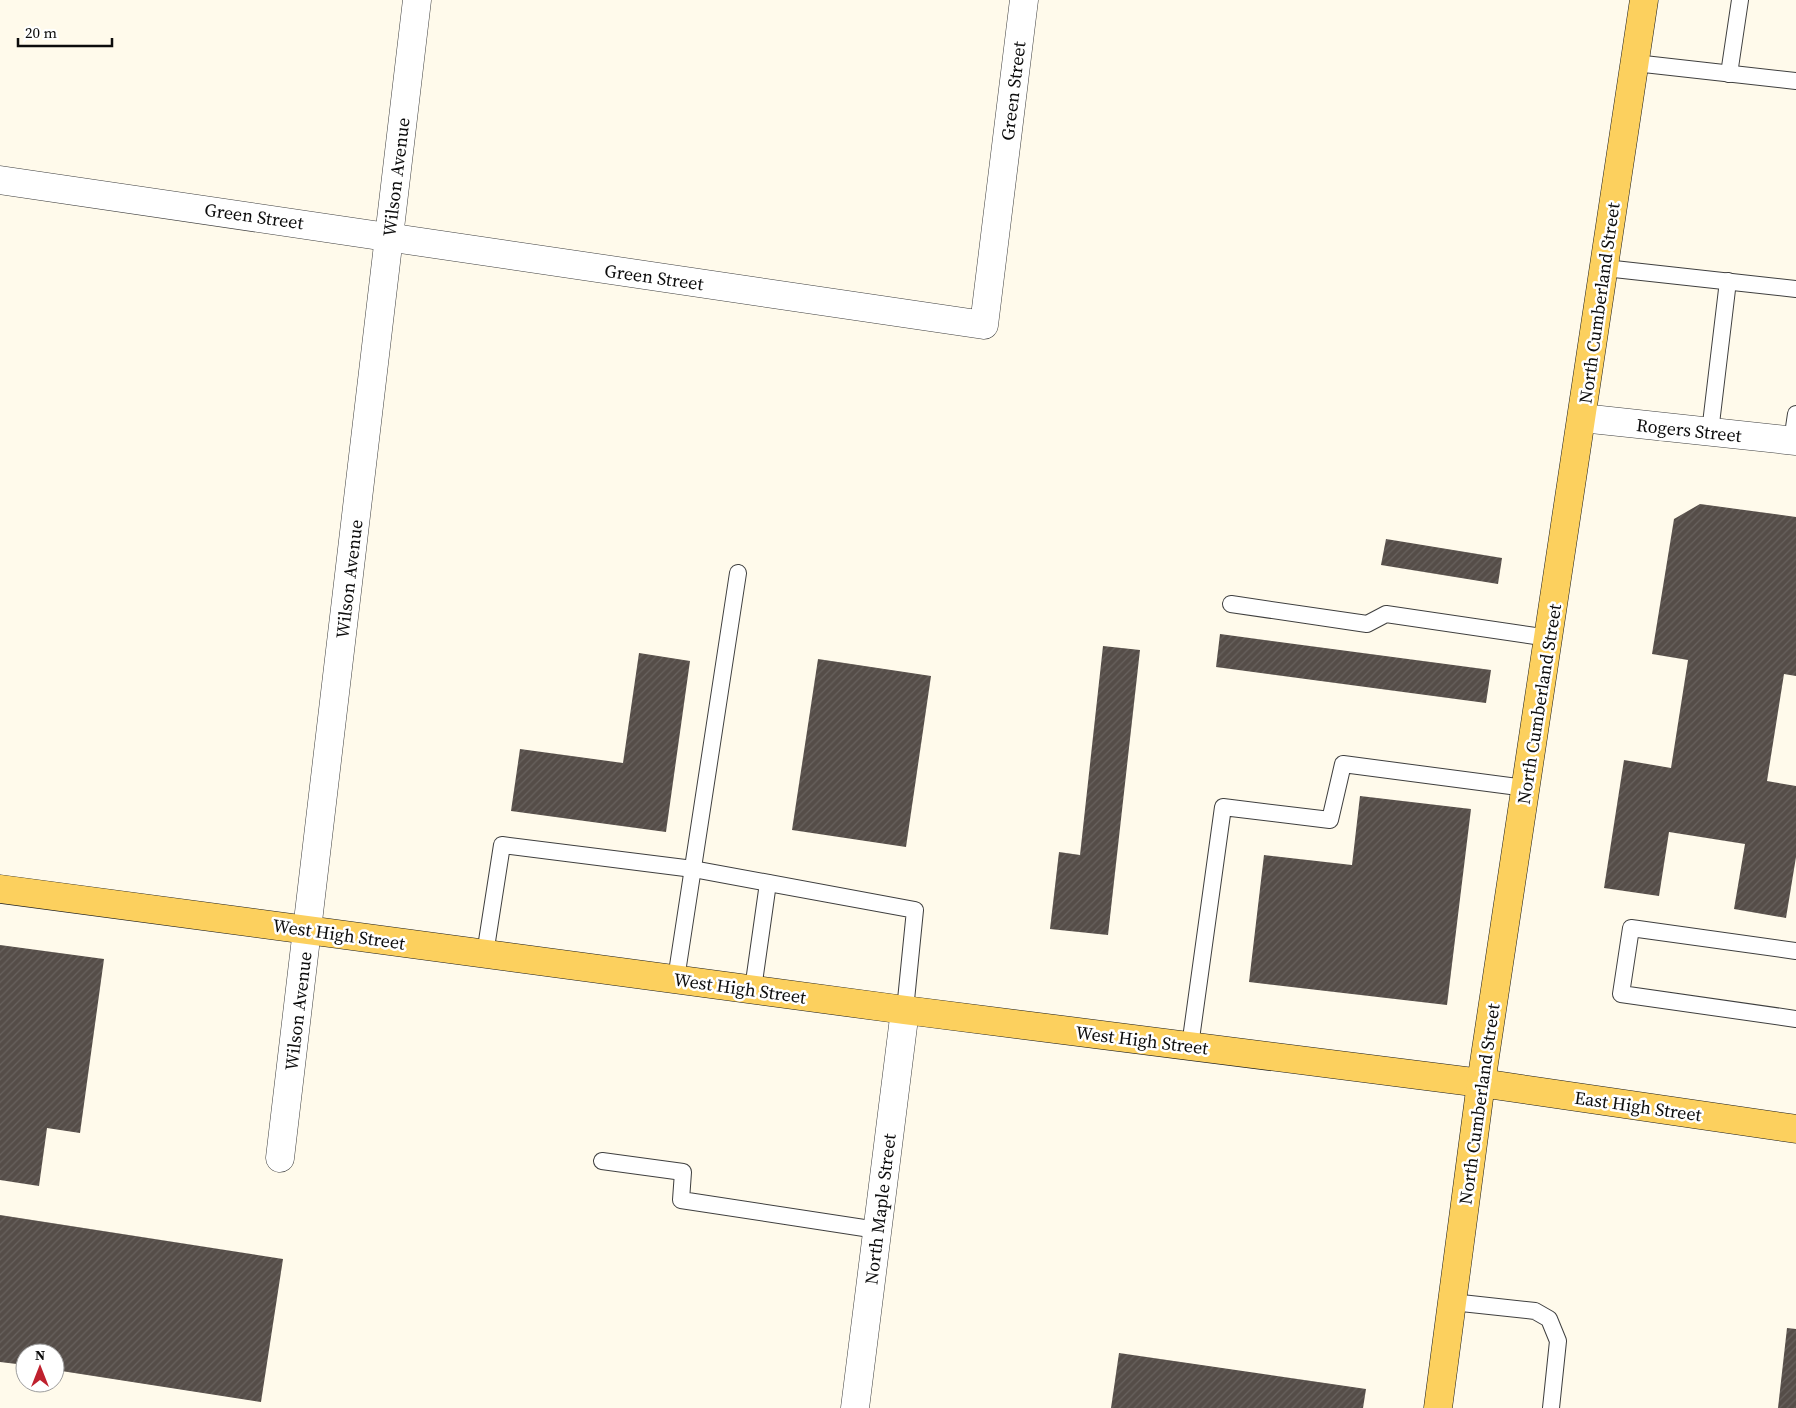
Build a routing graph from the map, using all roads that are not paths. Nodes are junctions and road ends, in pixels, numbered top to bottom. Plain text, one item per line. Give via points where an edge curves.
1 (417, 0) edge
2 (1024, 0) edge
3 (1644, 0) edge
4 (1740, 0) edge
5 (1635, 63) junction
6 (1730, 74) junction
7 (1796, 81) edge
8 (0, 180) edge
9 (389, 238) junction
10 (1605, 268) junction
11 (1728, 281) junction
12 (1796, 289) edge
13 (1796, 414) edge
14 (1582, 418) junction
15 (1710, 432) junction
16 (1794, 441) edge
17 (738, 573) dead end
18 (1231, 604) dead end
19 (1549, 638) junction
20 (1526, 788) junction
21 (693, 869) junction
22 (768, 884) junction
23 (0, 889) edge
24 (308, 930) junction
25 (1796, 951) edge
26 (485, 954) junction
27 (676, 979) junction
28 (753, 989) junction
29 (905, 1010) junction
30 (1796, 1019) edge
31 (1190, 1046) junction
32 (1481, 1084) junction
33 (1796, 1129) edge
34 (280, 1158) dead end
35 (602, 1162) dead end
36 (877, 1230) junction
37 (1452, 1302) junction
38 (855, 1408) edge
39 (1438, 1408) edge
40 (1551, 1408) edge

1 - 9 street, Wilson Avenue
2 - 9 street, Green Street via 984,325
3 - 5 main road, North Cumberland Street
4 - 6 lane
5 - 6 lane
5 - 10 main road, North Cumberland Street
6 - 7 lane
8 - 9 street, Green Street
9 - 24 street, Wilson Avenue
10 - 11 lane
10 - 14 main road, North Cumberland Street
11 - 12 lane
11 - 15 lane
13 - 16 lane
14 - 15 street, Rogers Street
14 - 19 main road, North Cumberland Street
15 - 16 street, Rogers Street
17 - 21 lane
18 - 19 lane via 1367,624 1386,614
19 - 20 main road, North Cumberland Street
20 - 31 lane via 1343,764 1330,820 1223,807
20 - 32 main road, North Cumberland Street
21 - 22 lane
21 - 26 lane via 502,845
21 - 27 lane
22 - 28 lane
22 - 29 lane via 915,910
23 - 24 main road, West High Street
24 - 26 main road, West High Street
24 - 34 street, Wilson Avenue
25 - 30 lane via 1632,928 1621,994
26 - 27 main road, West High Street
27 - 28 main road, West High Street
28 - 29 main road, West High Street
29 - 31 main road, West High Street
29 - 36 street, North Maple Street
31 - 32 main road, West High Street
32 - 33 main road, East High Street
32 - 37 main road, North Cumberland Street
35 - 36 lane via 683,1172 681,1200
36 - 38 street, North Maple Street
37 - 39 main road, North Cumberland Street
37 - 40 lane via 1535,1311 1549,1319 1558,1341

